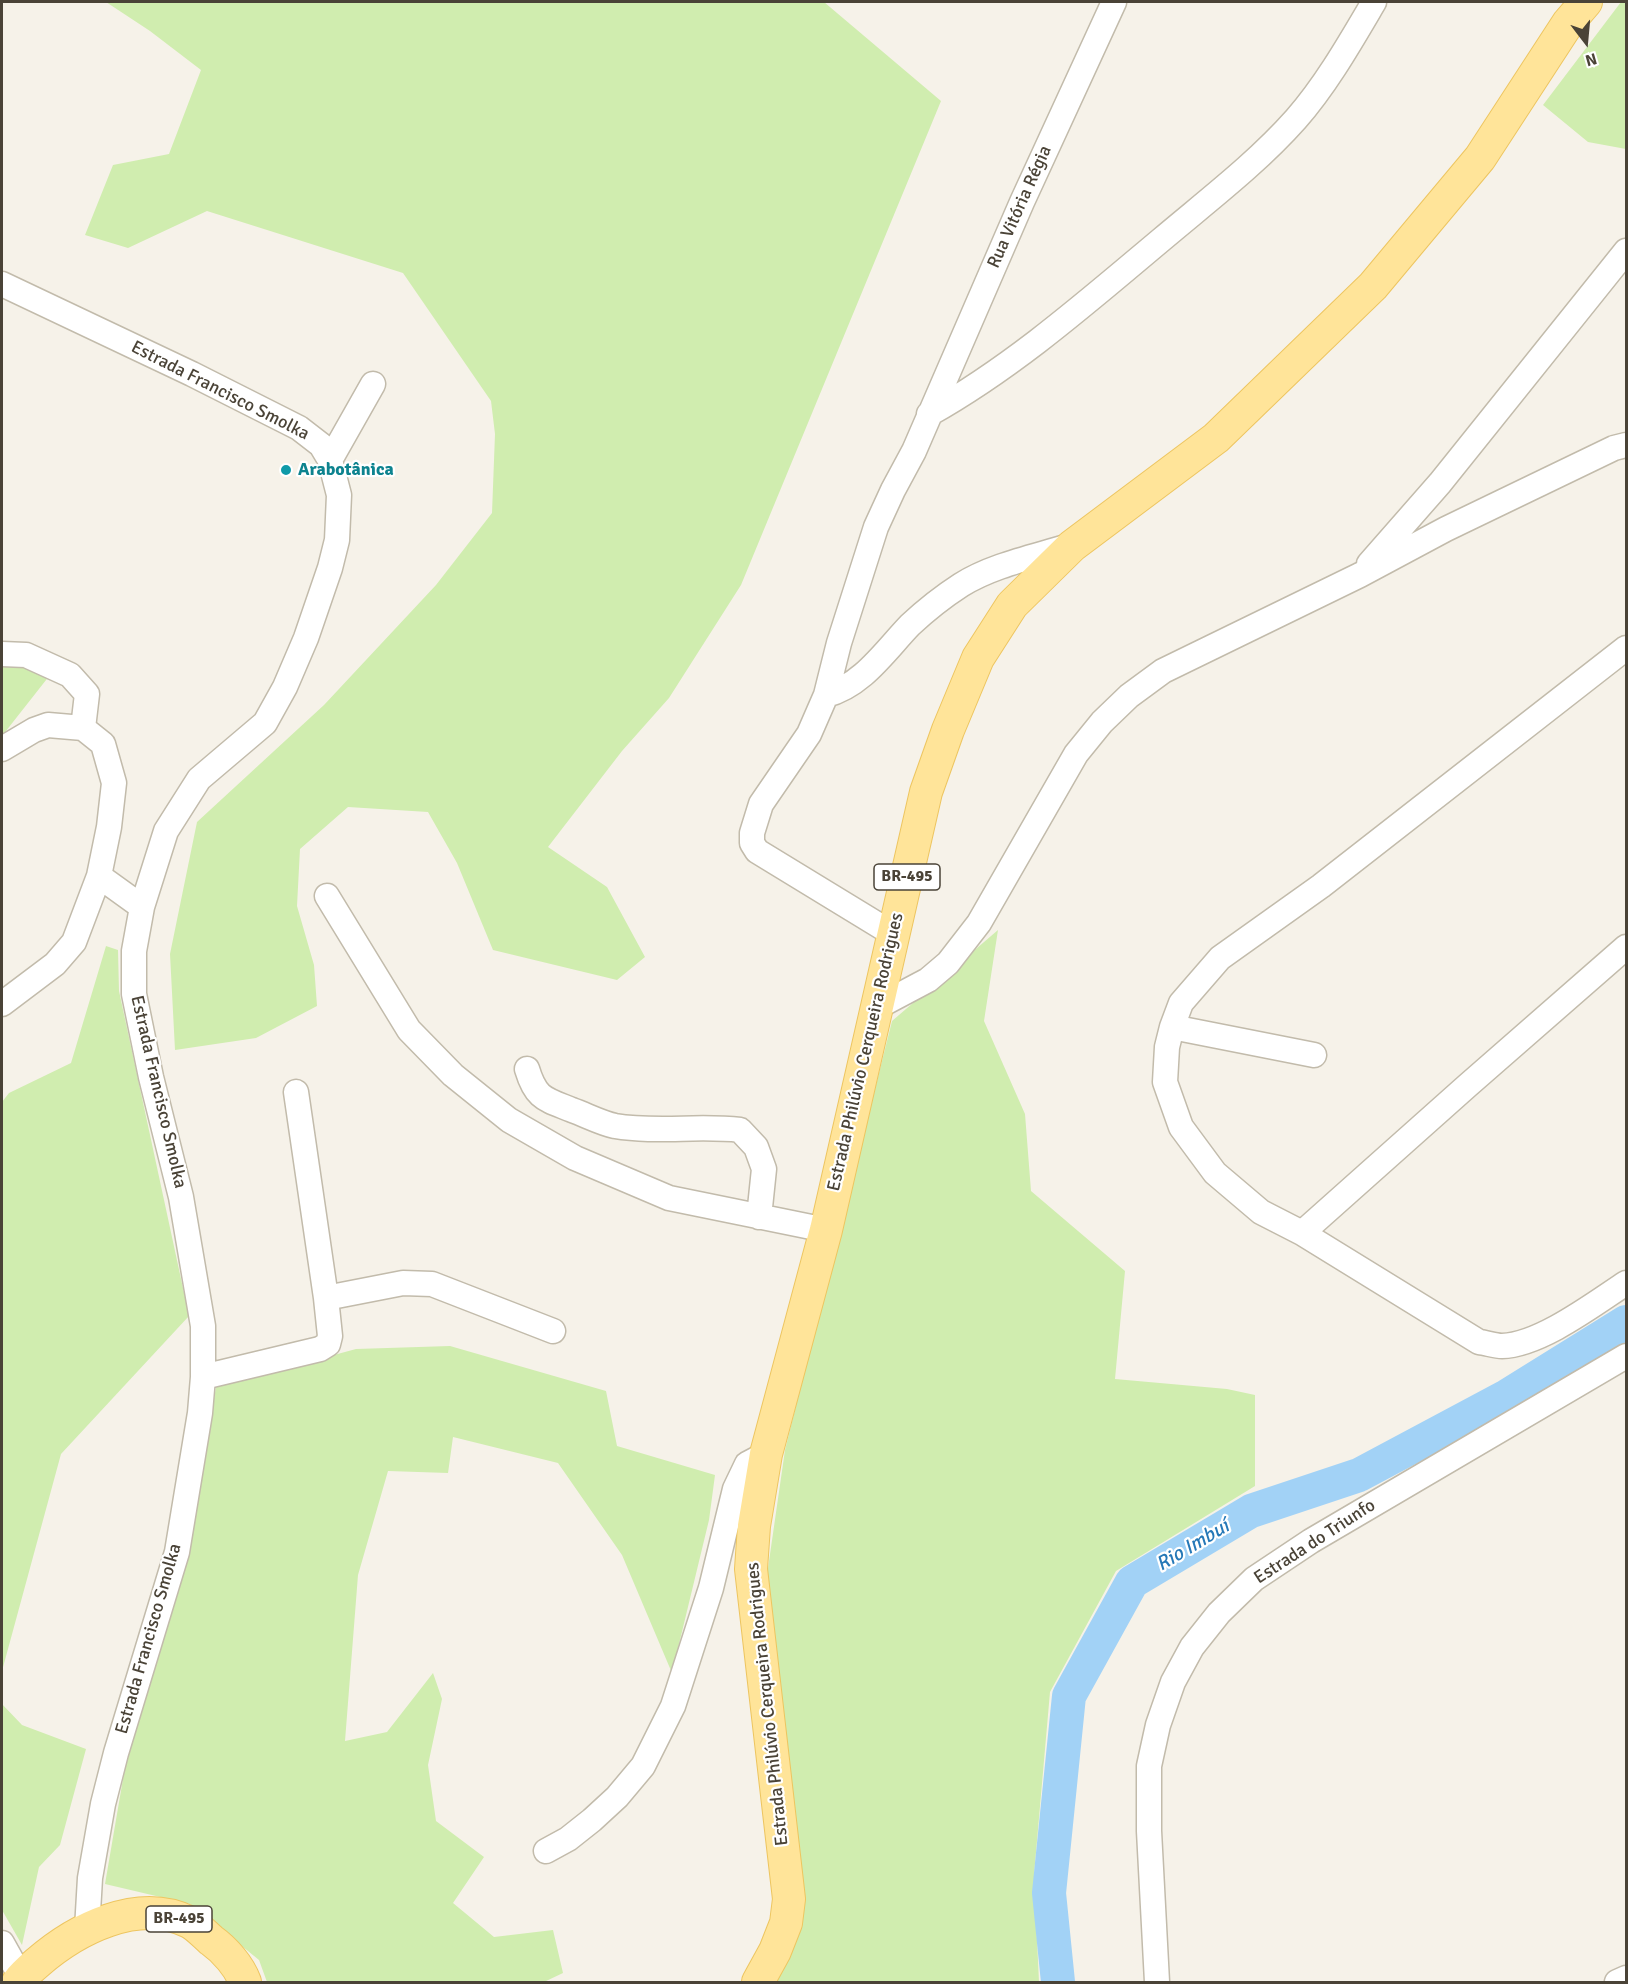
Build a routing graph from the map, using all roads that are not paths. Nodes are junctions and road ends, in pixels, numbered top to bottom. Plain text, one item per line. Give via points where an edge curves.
1 (1114, 2) edge
2 (1374, 2) edge
3 (1586, 2) edge
4 (1626, 251) edge
5 (2, 284) edge
6 (373, 384) dead end
7 (929, 414) junction
8 (1626, 445) edge
9 (330, 460) junction
10 (1072, 546) junction
11 (1360, 575) junction
12 (2, 654) edge
13 (1622, 659) edge
14 (826, 695) junction
15 (83, 728) junction
16 (2, 749) edge
17 (99, 876) junction
18 (327, 896) dead end
19 (142, 907) junction
20 (893, 934) junction
21 (1626, 947) edge
22 (2, 1004) edge
23 (879, 1006) junction
24 (1172, 1027) junction
25 (1314, 1055) dead end
26 (527, 1069) dead end
27 (296, 1092) dead end
28 (759, 1217) junction
29 (826, 1230) junction
30 (1302, 1233) junction
31 (1626, 1283) edge
32 (326, 1298) junction
33 (553, 1331) dead end
34 (1626, 1356) edge
35 (203, 1377) junction
36 (766, 1454) junction
37 (546, 1851) dead end
38 (87, 1929) junction
39 (2, 1943) edge
40 (1626, 1978) edge
41 (20, 1980) edge
42 (245, 1983) edge
43 (758, 1983) edge
44 (1157, 1983) edge
45 (1617, 1983) edge

1 - 7 street, Rua Vitória Régia
2 - 7 street via 1297,118 1258,159 1016,358
3 - 10 main road, Estrada Philúvio Cerqueira Rodrigues / BR-495 via 1568,23 1480,158 1374,286 1216,438
4 - 11 street via 1440,483
5 - 9 street, Estrada Francisco Smolka via 299,428 321,445
6 - 9 street
7 - 14 street, Rua Vitória Régia via 876,527
8 - 11 street via 1523,491
9 - 19 street, Estrada Francisco Smolka via 339,495 337,540 306,638 265,723 199,779 166,831
10 - 14 street via 997,568 962,585 912,623 852,685
10 - 20 main road, Estrada Philúvio Cerqueira Rodrigues / BR-495 via 1012,605 978,658 926,792
11 - 23 street via 1163,671 1129,696 1076,754 979,923 948,963 928,980
12 - 15 street via 26,655 70,675 87,694
13 - 24 street via 1220,958 1181,1002
14 - 20 street, Rua Vitória Régia via 809,734 761,804 752,843 757,850
15 - 16 street via 48,725
15 - 17 street via 103,744 114,783
17 - 19 street
17 - 22 street via 74,942 55,964
18 - 28 street via 409,1030 453,1075 509,1120 575,1158 669,1198
19 - 35 street, Estrada Francisco Smolka via 134,951 134,994 185,1220 203,1326
20 - 23 main road, Estrada Philúvio Cerqueira Rodrigues / BR-495
21 - 30 street
23 - 29 main road, Estrada Philúvio Cerqueira Rodrigues / BR-495
24 - 25 street
24 - 30 street via 1165,1082 1181,1127 1215,1173 1262,1212
26 - 28 street via 532,1086 544,1099 614,1126 740,1130 756,1147 764,1170
27 - 32 street
28 - 29 street
29 - 36 main road, Estrada Philúvio Cerqueira Rodrigues / BR-495
30 - 31 street via 1479,1342 1501,1346 1542,1336
32 - 33 street via 403,1283 432,1284
32 - 35 street via 328,1344
34 - 44 street, Estrada do Triunfo via 1301,1548 1254,1580 1219,1613 1192,1647 1173,1682 1149,1766
35 - 38 street, Estrada Francisco Smolka via 177,1552 103,1804 90,1878
36 - 37 street via 747,1464 735,1489 711,1588 673,1706 644,1766 592,1820
36 - 43 main road, Estrada Philúvio Cerqueira Rodrigues / BR-495 via 751,1569 789,1899 786,1923
38 - 41 main road, BR-495 via 63,1943
38 - 42 main road, BR-495 via 141,1913 170,1916 190,1923 222,1948
39 - 41 street
40 - 45 street

